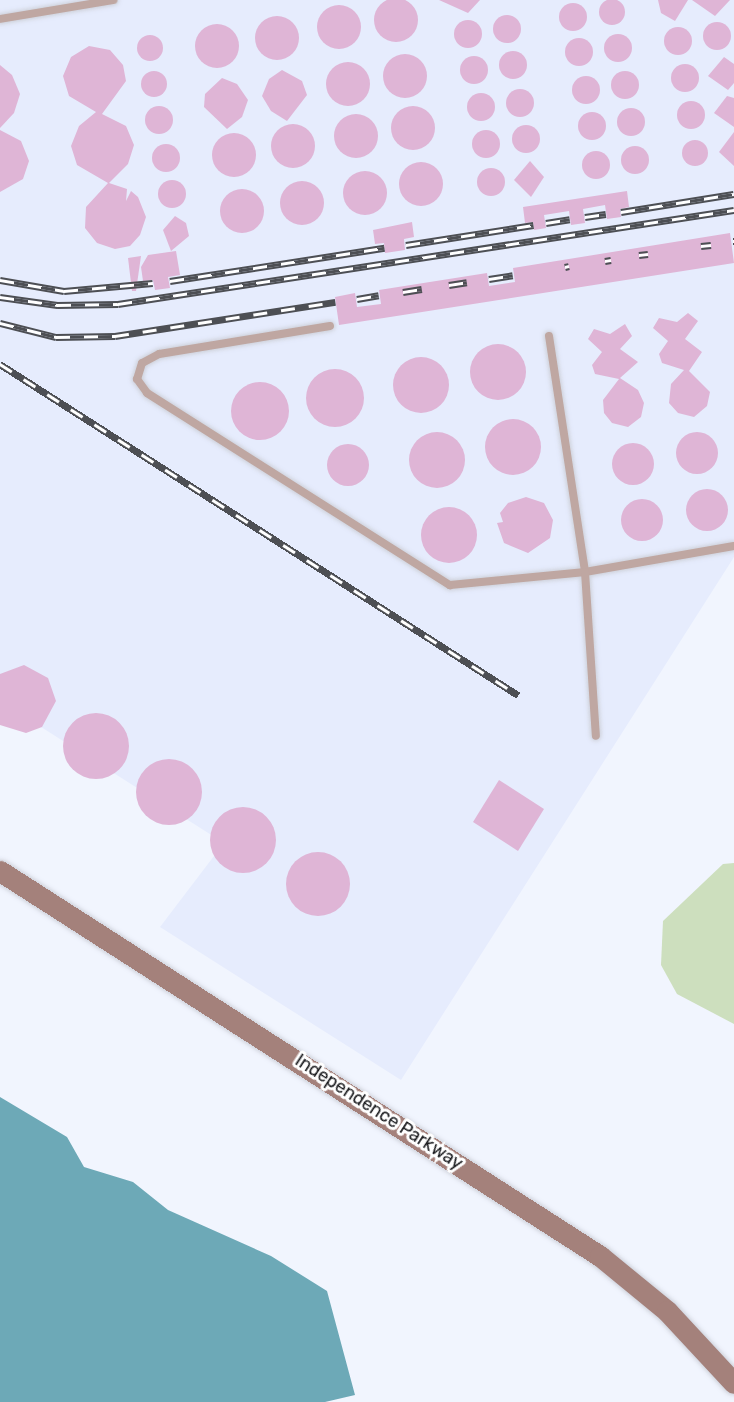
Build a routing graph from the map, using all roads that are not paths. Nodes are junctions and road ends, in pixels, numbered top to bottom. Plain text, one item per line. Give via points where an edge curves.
1 (113, 0) edge
2 (0, 19) edge
3 (330, 326) dead end
4 (549, 336) dead end
5 (734, 546) edge
6 (585, 572) junction
7 (596, 736) dead end
8 (0, 871) edge
9 (734, 1383) edge

1 - 2 lane
3 - 6 lane via 159,354 142,363 137,379 147,393 443,584
4 - 6 lane
5 - 6 lane
6 - 7 lane
8 - 9 main road, Independence Parkway via 600,1256 674,1317

